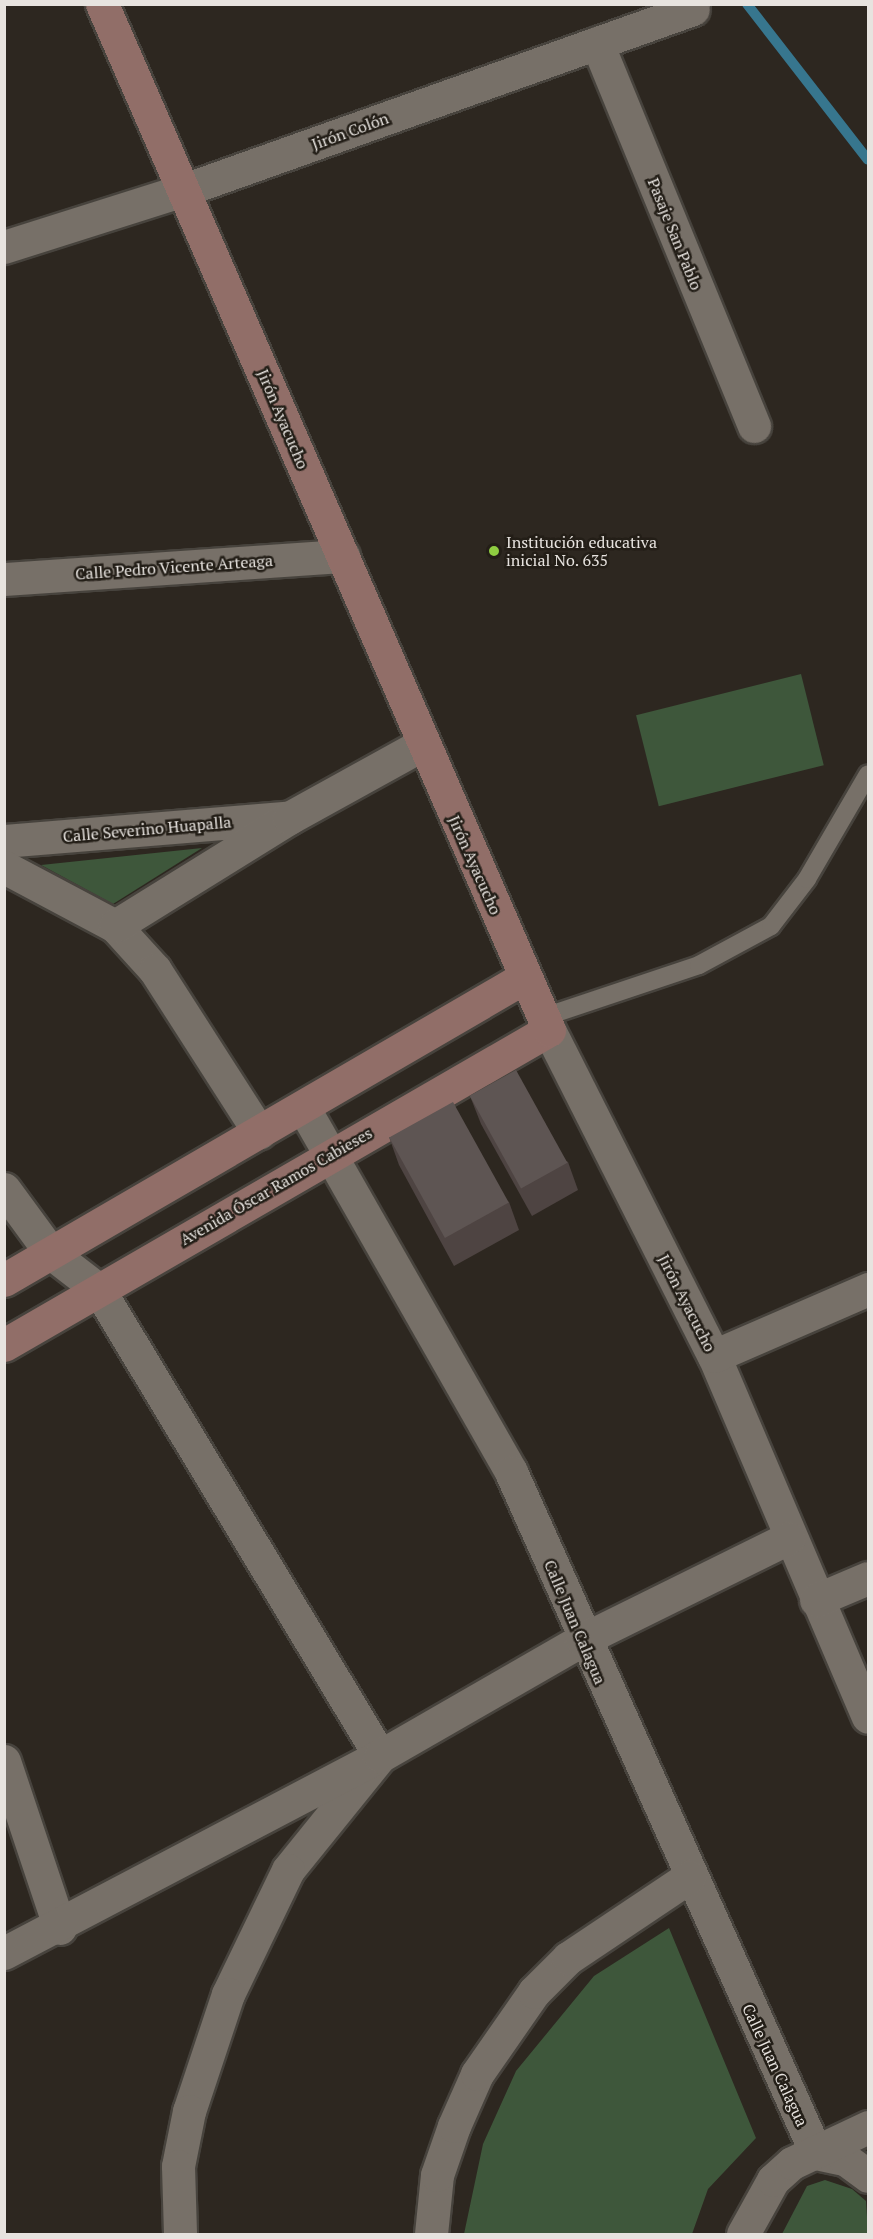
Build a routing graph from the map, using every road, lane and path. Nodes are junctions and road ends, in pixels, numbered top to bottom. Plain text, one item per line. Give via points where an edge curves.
1 (102, 4) edge
2 (693, 9) dead end
3 (597, 43) junction
4 (184, 190) junction
5 (4, 248) edge
6 (754, 426) dead end
7 (343, 556) junction
8 (4, 579) edge
9 (421, 745) junction
10 (868, 774) edge
11 (289, 818) junction
12 (4, 841) edge
13 (4, 867) edge
14 (115, 926) junction
15 (525, 977) junction
16 (547, 1024) junction
17 (303, 1107) junction
18 (259, 1132) junction
19 (330, 1154) junction
20 (4, 1189) edge
21 (51, 1253) junction
22 (4, 1280) edge
23 (868, 1288) edge
24 (99, 1290) junction
25 (4, 1345) edge
26 (714, 1356) junction
27 (788, 1538) junction
28 (868, 1578) edge
29 (816, 1600) junction
30 (582, 1640) junction
31 (868, 1717) edge
32 (380, 1756) junction
33 (4, 1761) edge
34 (689, 1877) junction
35 (60, 1928) junction
36 (4, 1953) edge
37 (868, 2127) edge
38 (816, 2153) junction
39 (868, 2176) edge
40 (180, 2235) edge
41 (430, 2235) edge
42 (743, 2235) edge

1 - 4 street, Jirón Ayacucho
2 - 3 street, Jirón Colón
3 - 4 street, Jirón Colón
3 - 6 street, Pasaje San Pablo
4 - 5 street, Jirón Colón
4 - 7 street, Jirón Ayacucho
7 - 8 street, Calle Pedro Vicente Arteaga
7 - 9 street, Jirón Ayacucho
9 - 11 street
9 - 15 street, Jirón Ayacucho
10 - 16 lane via 807,879 771,926 699,965
11 - 12 street, Calle Severino Huapalla
11 - 14 street
13 - 14 street
14 - 18 street via 155,970
15 - 16 street, Jirón Ayacucho
15 - 17 street
16 - 19 street, Avenida Óscar Ramos Cabieses
16 - 26 street, Jirón Ayacucho
17 - 18 street
17 - 19 street, Calle Juan Calagua
18 - 21 street
19 - 24 street, Avenida Óscar Ramos Cabieses
19 - 30 street, Calle Juan Calagua via 511,1472
20 - 21 street
21 - 22 street
21 - 24 street
23 - 26 street
24 - 25 street, Avenida Óscar Ramos Cabieses
24 - 32 street
26 - 27 street, Jirón Ayacucho
27 - 29 street, Jirón Ayacucho
27 - 30 street
28 - 29 street
29 - 31 street, Jirón Ayacucho
30 - 32 street
30 - 34 street, Calle Juan Calagua
32 - 35 street
32 - 40 street via 288,1870 228,1994 202,2058 186,2122 178,2166
33 - 35 street
34 - 38 street, Calle Juan Calagua
34 - 41 street via 568,1958 534,1992 477,2074 454,2126 437,2175
35 - 36 street
37 - 38 street
38 - 39 street via 845,2160
38 - 42 street via 792,2163 773,2180

